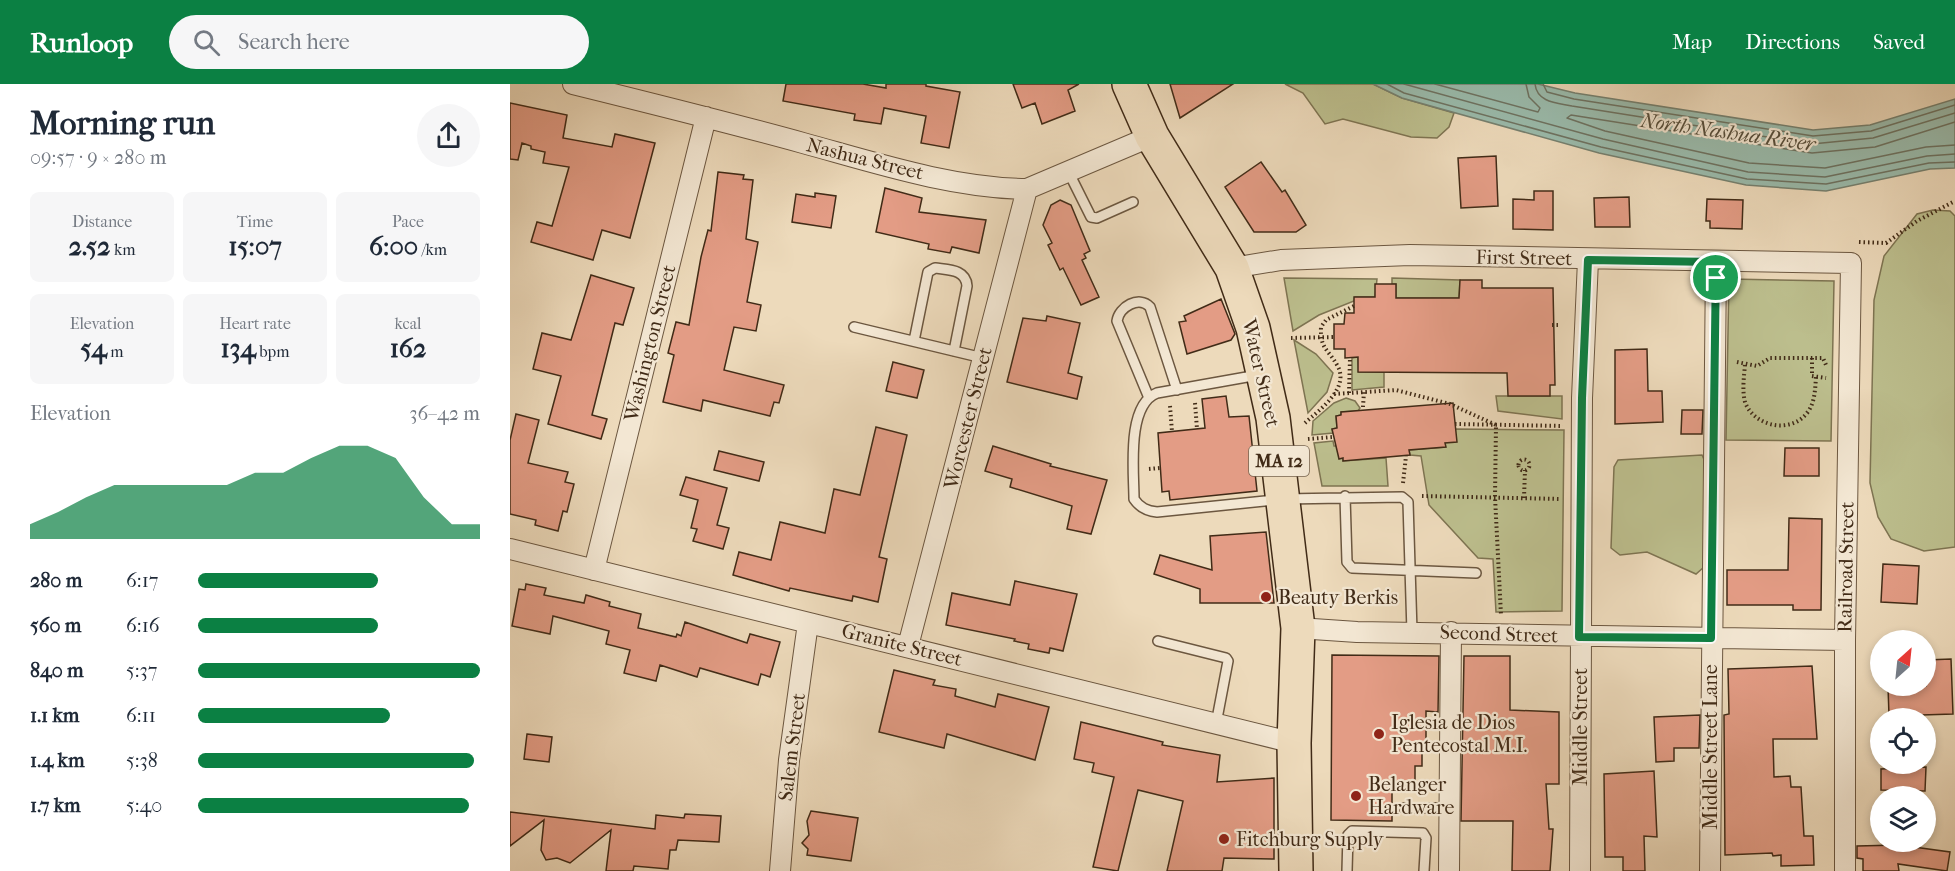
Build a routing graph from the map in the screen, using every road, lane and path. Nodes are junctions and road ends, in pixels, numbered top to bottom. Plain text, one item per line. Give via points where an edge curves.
1 (573, 84) edge
2 (1129, 84) edge
3 (706, 117) junction
4 (1152, 136) junction
5 (1069, 173) junction
6 (1028, 189) junction
7 (1955, 201) edge
8 (1132, 202) dead end
9 (1849, 240) dead end
10 (1588, 260) junction
11 (1716, 262) junction
12 (1851, 263) joint
13 (1232, 268) junction
14 (1354, 306) dead end
15 (1552, 325) dead end
16 (1562, 325) dead end
17 (855, 327) dead end
18 (1334, 337) dead end
19 (1291, 338) dead end
20 (1321, 338) junction
21 (914, 341) junction
22 (954, 351) junction
23 (983, 358) junction
24 (1350, 358) dead end
25 (1812, 358) junction
26 (1715, 361) junction
27 (1745, 365) junction
28 (1264, 375) junction
29 (1816, 377) junction
30 (1826, 378) junction
31 (1193, 387) junction
32 (1826, 387) dead end
33 (1173, 390) junction
34 (1364, 391) junction
35 (1349, 393) junction
36 (1334, 394) junction
37 (1149, 398) junction
38 (1363, 407) dead end
39 (1305, 423) dead end
40 (1455, 424) dead end
41 (1496, 425) junction
42 (1569, 426) dead end
43 (1197, 429) dead end
44 (1172, 432) dead end
45 (1333, 437) dead end
46 (1308, 439) dead end
47 (1406, 456) dead end
48 (1525, 470) dead end
49 (1345, 496) junction
50 (1401, 497) junction
51 (1495, 497) junction
52 (1524, 498) junction
53 (1284, 499) junction
54 (1568, 499) dead end
55 (510, 549) edge
56 (594, 570) junction
57 (1410, 573) junction
58 (1476, 573) dead end
59 (1501, 616) dead end
60 (808, 623) junction
61 (1298, 628) junction
62 (1412, 632) junction
63 (1451, 632) junction
64 (1579, 637) junction
65 (1711, 638) junction
66 (1845, 640) junction
67 (1158, 641) dead end
68 (908, 646) junction
69 (1216, 724) junction
70 (1294, 743) junction
71 (1404, 808) dead end
72 (1450, 808) junction
73 (780, 871) edge
74 (1296, 871) edge
75 (1347, 871) edge
76 (1424, 871) edge
77 (1449, 871) edge
78 (1580, 871) edge
79 (1710, 871) edge
80 (1845, 871) edge

1 - 3 street, Nashua Street
2 - 4 highway, Water Street / MA 12
3 - 6 street, Nashua Street via 929,175 991,187
3 - 56 street, Washington Street
4 - 5 street, Nashua Street
4 - 13 highway, Water Street / MA 12
5 - 6 street, Nashua Street
5 - 8 lane via 1091,218
6 - 23 street, Worcester Street
7 - 9 path via 1886,243
10 - 11 street, First Street
10 - 13 street, First Street via 1410,255 1281,260
10 - 64 street, Middle Street
11 - 12 street, First Street
11 - 26 street, Middle Street Lane
12 - 66 street, Railroad Street
13 - 28 highway, Water Street / MA 12
14 - 20 path via 1323,323
15 - 16 path
17 - 21 lane
18 - 20 path
19 - 20 path
20 - 36 path via 1324,350 1339,369 1340,380
21 - 22 lane
21 - 22 lane via 928,272 934,268 961,273 967,286
22 - 23 lane
23 - 68 street, Worcester Street
24 - 35 path
25 - 27 path via 1770,358 1757,366
25 - 29 path via 1811,375
25 - 30 path via 1825,360
26 - 27 path
26 - 65 street, Middle Street Lane
27 - 29 path via 1745,402 1752,414 1770,425 1791,423 1805,415 1813,402
28 - 31 lane
28 - 53 highway, Water Street / MA 12 via 1274,418
29 - 30 path
30 - 32 path
31 - 33 lane
31 - 43 path
33 - 37 lane
33 - 37 lane via 1150,307 1139,301 1124,307 1118,321
33 - 44 path
34 - 35 path
34 - 38 path
34 - 41 path via 1396,390 1424,396
35 - 36 path
36 - 39 path
37 - 53 lane via 1133,441 1134,499 1142,508 1157,512
40 - 41 path
41 - 42 path
41 - 51 path
45 - 46 path
47 - 50 path
48 - 52 path
49 - 50 lane
49 - 53 lane
49 - 57 lane via 1348,565 1357,570
50 - 51 path
50 - 57 lane via 1408,502
51 - 52 path
51 - 59 path
52 - 54 path
53 - 61 highway, Water Street / MA 12
55 - 56 street, Granite Street
56 - 60 street, Granite Street
57 - 58 lane
57 - 62 lane
60 - 68 street, Granite Street
60 - 73 street, Salem Street via 789,760
61 - 62 street, Second Street
61 - 70 highway, Water Street / MA 12
62 - 63 street, Second Street
63 - 64 street, Second Street
63 - 72 street
64 - 65 street, Second Street
64 - 78 street, Middle Street
65 - 66 street, Second Street
65 - 79 street, Middle Street Lane
66 - 80 street, Railroad Street
67 - 69 lane via 1226,658
68 - 69 street, Granite Street
69 - 70 street, Granite Street
70 - 74 highway, Water Street / MA 12
71 - 72 lane
72 - 77 street
75 - 76 lane via 1348,836 1352,831 1423,833

